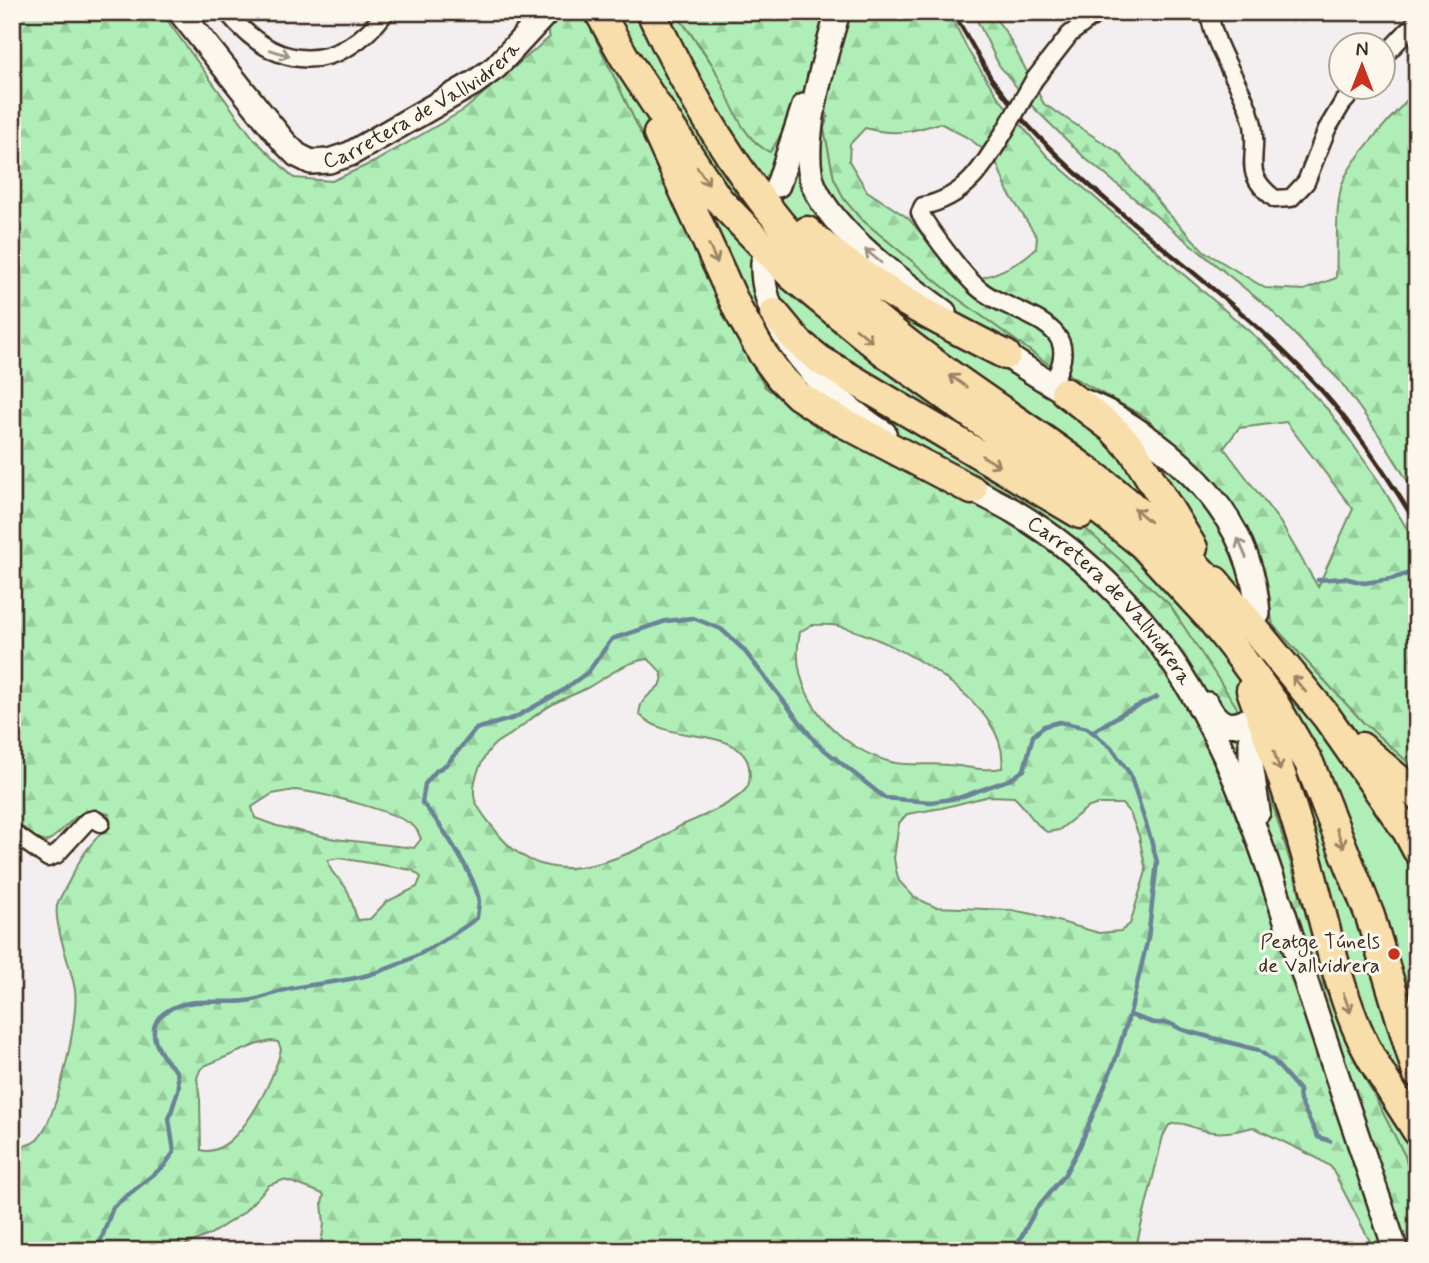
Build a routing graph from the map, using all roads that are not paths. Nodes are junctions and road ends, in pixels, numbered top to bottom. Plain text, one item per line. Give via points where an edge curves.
1 (180, 12) edge
2 (227, 12) edge
3 (386, 12) edge
4 (599, 12) edge
5 (838, 12) edge
6 (1099, 12) edge
7 (1209, 12) edge
8 (533, 21) edge
9 (1417, 21) edge
10 (656, 22) edge
11 (1398, 41) edge
12 (827, 48) junction
13 (625, 58) junction
14 (1344, 102) edge
15 (813, 185) junction
16 (763, 262) dead end
17 (774, 313) junction
18 (1006, 355) junction
19 (1059, 388) junction
20 (972, 490) junction
21 (1218, 607) junction
22 (1258, 614) dead end
23 (1236, 651) junction
24 (1184, 678) junction
25 (1326, 716) junction
26 (1417, 795) edge
27 (101, 823) dead end
28 (12, 832) edge
29 (1417, 850) edge
30 (1275, 884) junction
31 (1417, 1073) edge
32 (1417, 1130) edge
33 (1396, 1251) edge

1 - 8 main road, Carretera de Vallvidrera via 285,144 303,159 320,162 350,154 454,97 496,67
2 -> 3 street via 268,49 313,59 355,43
4 - 13 highway
5 - 12 main road
6 - 19 street, bridge via 1070,34 1034,80 983,167 961,191 923,206 920,213 976,286 1052,328 1063,355
7 - 14 street via 1253,126 1253,173 1259,187 1275,199 1291,198 1306,182 1327,129
9 - 11 street
10 - 18 highway via 743,155 794,219 850,267
21 -> 10 highway via 1144,517 1098,479 957,381 873,316 820,267 735,165 676,66
12 - 15 main road via 810,141
12 - 15 main road via 778,185 792,177
13 -> 20 highway via 739,312 780,377 825,413
13 -> 21 highway via 718,199 792,275 883,351 1050,471
18 -> 15 main road via 866,251
16 - 17 main road, Carretera de Vallvidrera via 765,290
17 - 20 main road, Carretera de Vallvidrera via 792,348 850,408
17 -> 21 highway via 820,360 1112,534
18 - 19 main road
19 - 21 highway via 1133,450 1183,534
22 -> 19 main road via 1245,554 1203,486 1151,439
20 - 24 main road, Carretera de Vallvidrera via 1041,528 1079,558 1137,615
21 - 23 highway
25 -> 21 highway
23 -> 31 highway via 1309,763 1370,916
23 -> 32 highway via 1287,791 1353,1018 1370,1056
24 - 30 main road, Carretera de Vallvidrera via 1215,734
24 - 30 main road via 1219,722 1234,724 1251,718 1254,796
25 - 26 highway
25 - 29 highway
27 - 28 street via 87,821 48,858
30 - 33 main road

